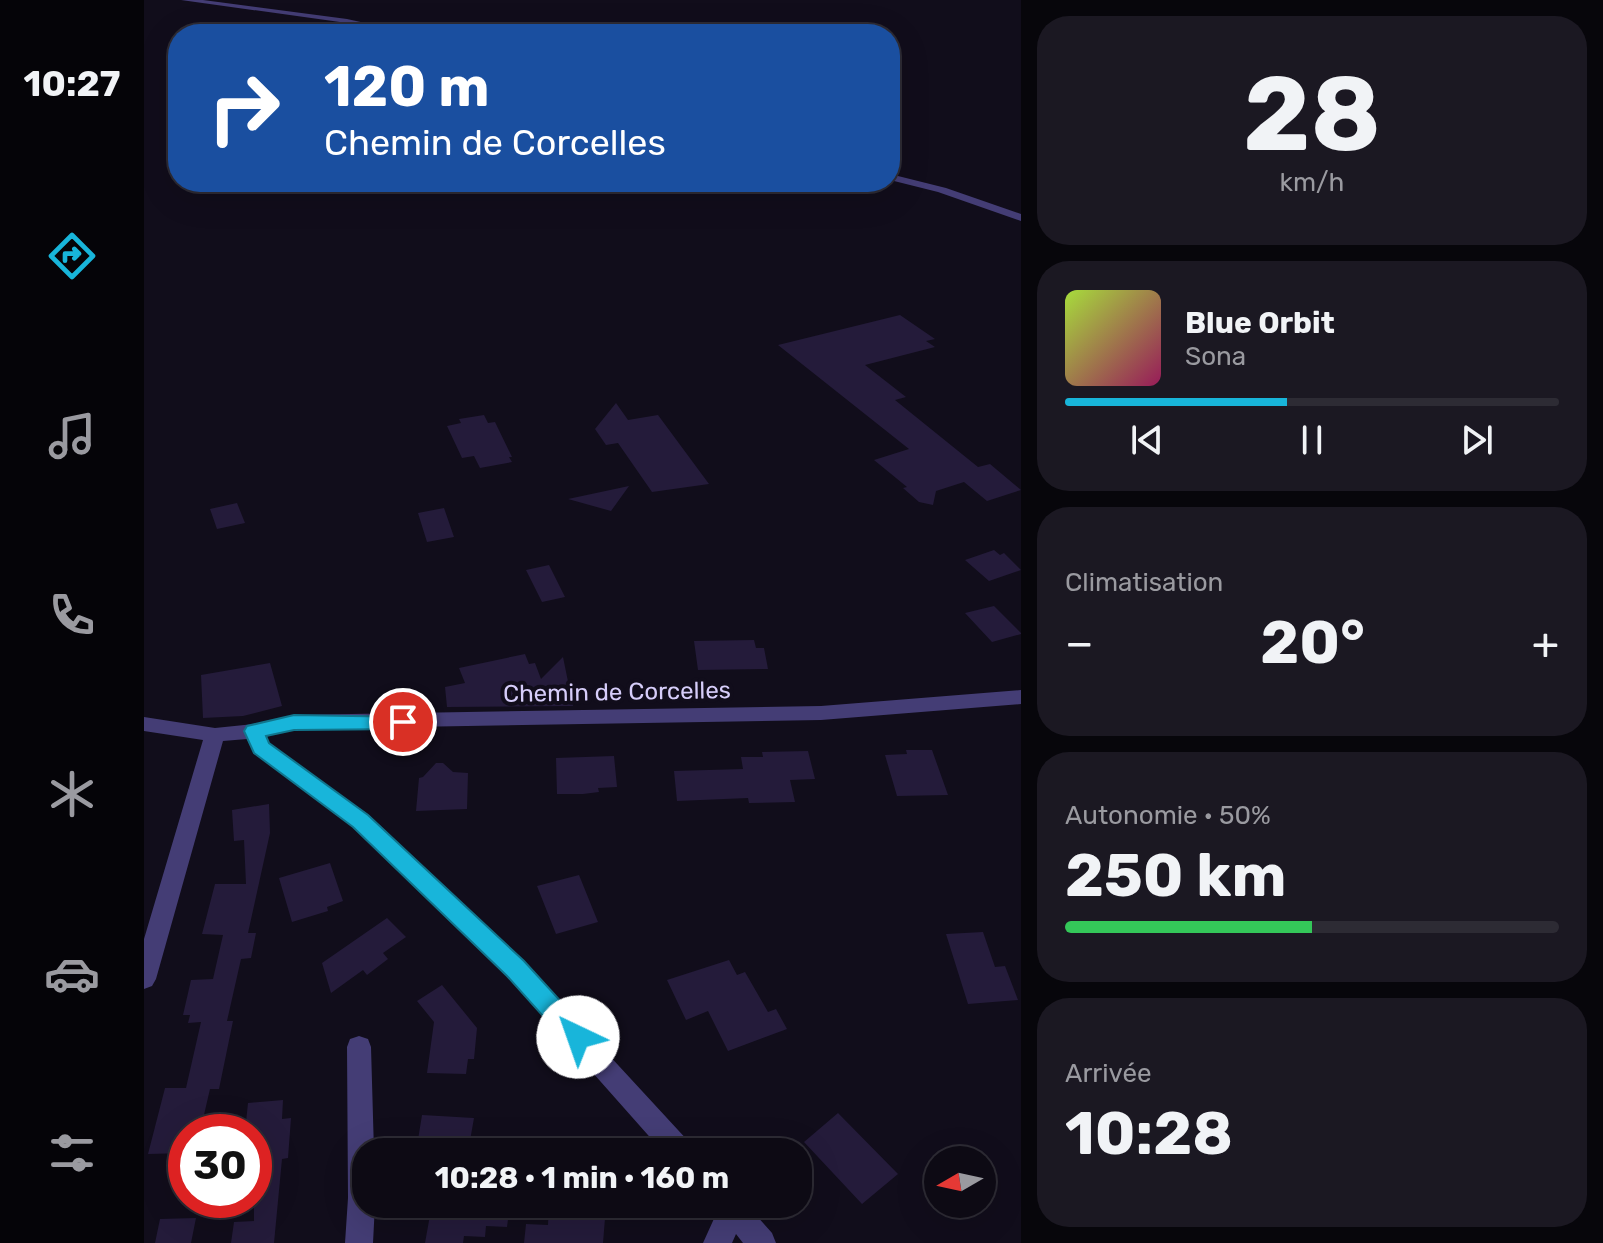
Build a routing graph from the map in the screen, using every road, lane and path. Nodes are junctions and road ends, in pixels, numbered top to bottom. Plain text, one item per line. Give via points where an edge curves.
1 (185, 0) edge
2 (360, 24) edge
3 (900, 180) edge
4 (1021, 218) edge
5 (1021, 697) edge
6 (144, 724) edge
7 (254, 731) junction
8 (215, 735) junction
9 (144, 979) edge
10 (359, 1047) dead end
11 (668, 1138) edge
12 (727, 1218) edge
13 (740, 1218) edge
14 (359, 1243) edge
15 (717, 1243) edge
16 (762, 1243) edge

1 - 2 street
3 - 4 street
5 - 7 street, Chemin de Corcelles via 821,713 294,722
6 - 8 street, Chemin de Corcelles
7 - 8 street, Chemin de Corcelles
7 - 11 street via 261,748 361,821 515,969
8 - 9 street
10 - 14 street
12 - 15 street
13 - 16 street

